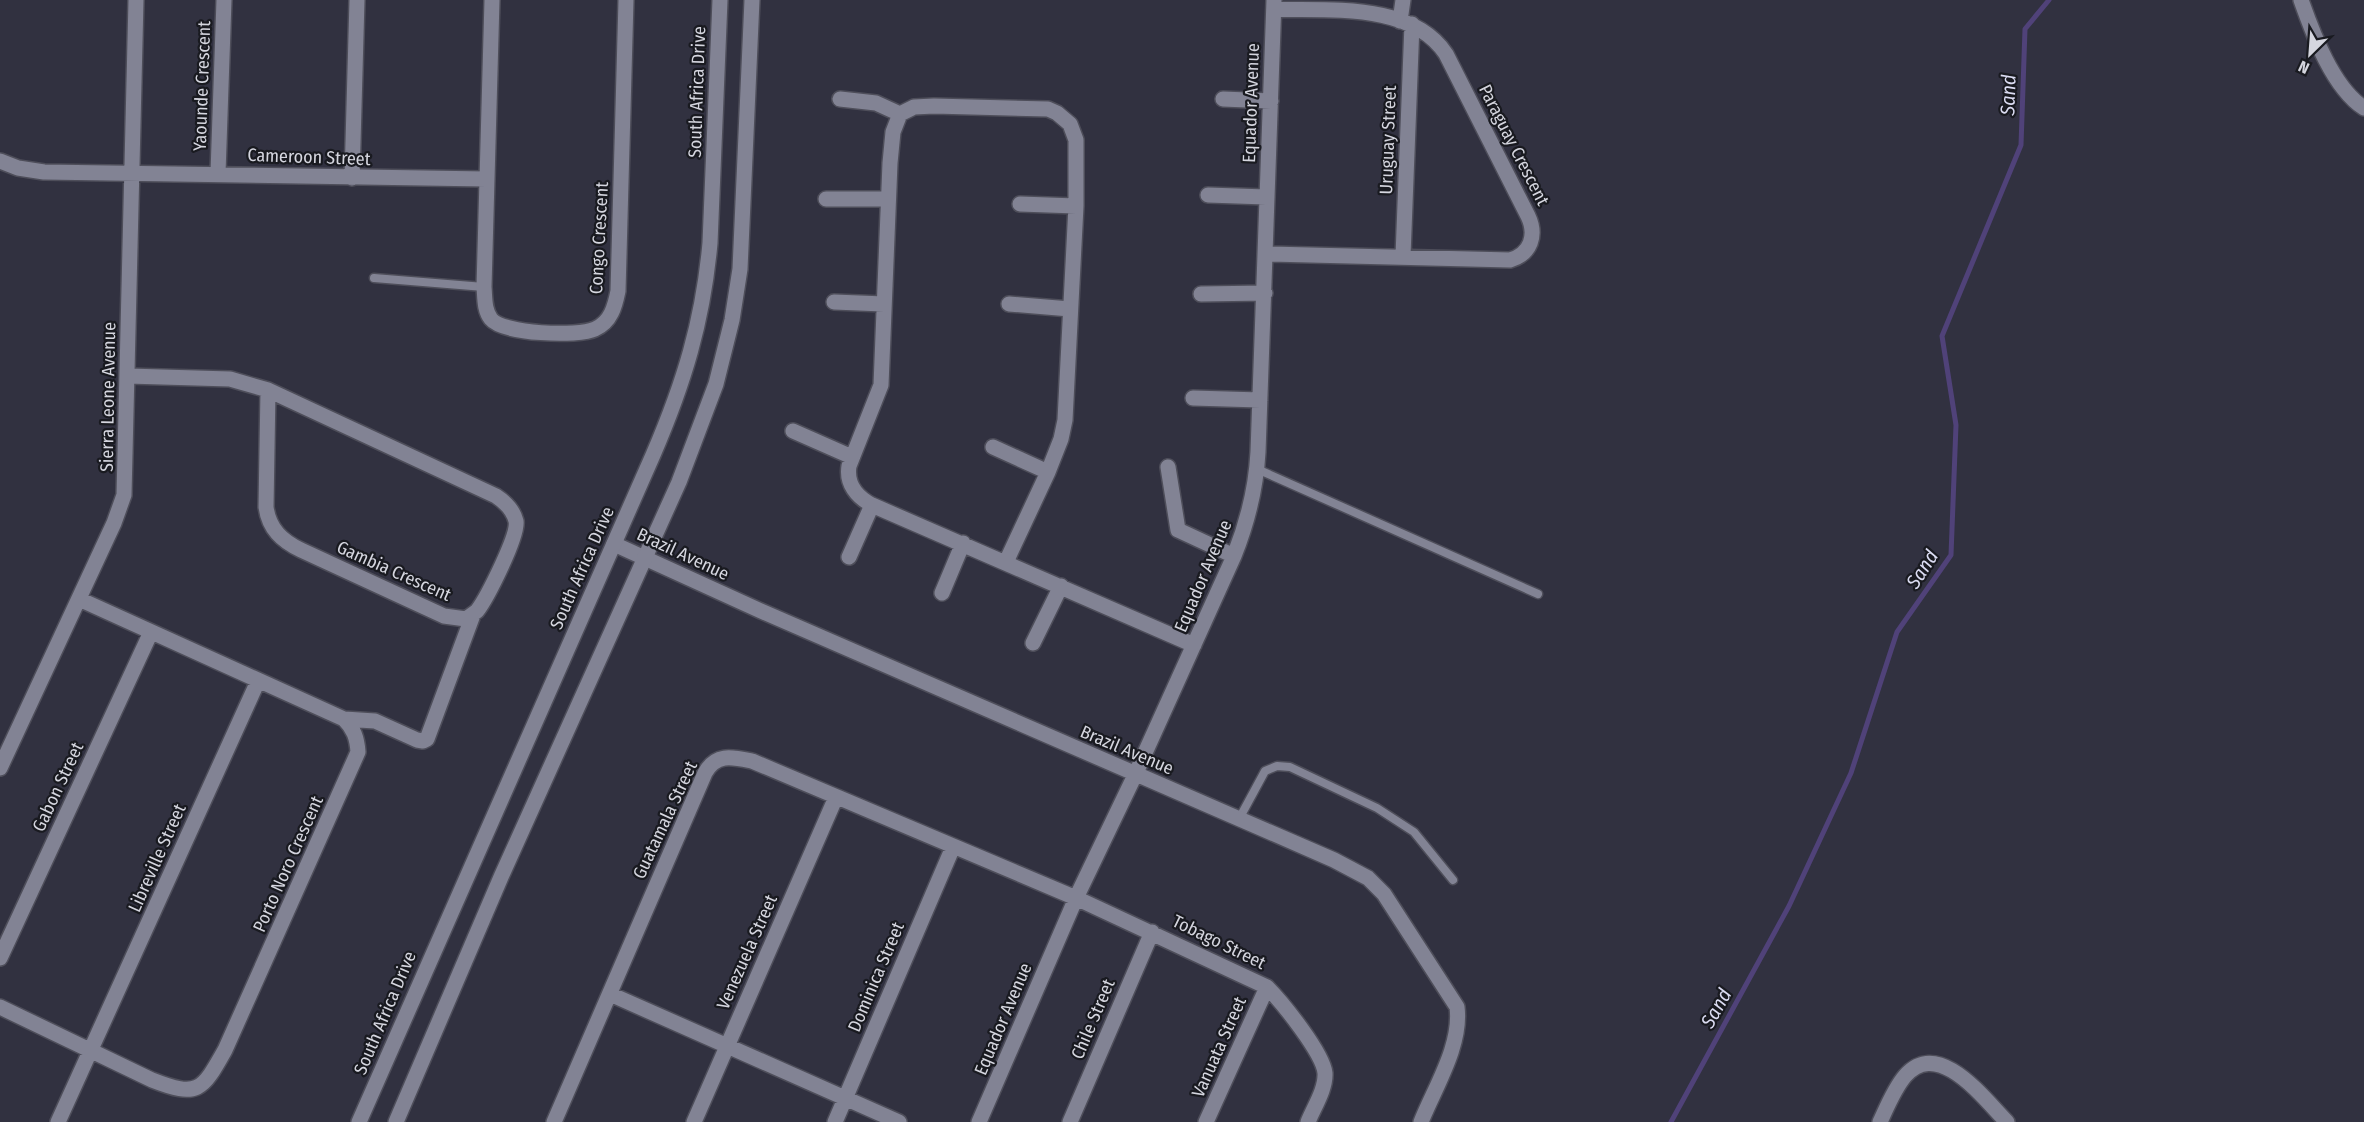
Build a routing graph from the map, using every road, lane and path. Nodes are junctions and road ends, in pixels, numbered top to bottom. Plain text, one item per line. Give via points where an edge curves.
1 (136, 0) edge
2 (224, 0) edge
3 (357, 0) edge
4 (492, 0) edge
5 (626, 0) edge
6 (720, 0) edge
7 (752, 0) edge
8 (1403, 0) edge
9 (2301, 0) edge
10 (1274, 4) edge
11 (1406, 23) junction
12 (840, 99) dead end
13 (1223, 99) dead end
14 (1271, 100) junction
15 (2364, 108) edge
16 (900, 114) junction
17 (0, 161) edge
18 (218, 173) junction
19 (131, 174) junction
20 (352, 178) junction
21 (486, 179) junction
22 (1208, 195) dead end
23 (1266, 197) junction
24 (826, 199) dead end
25 (888, 199) junction
26 (1020, 204) dead end
27 (1076, 206) junction
28 (1266, 254) junction
29 (1404, 256) junction
30 (374, 278) dead end
31 (484, 287) junction
32 (1265, 293) junction
33 (1201, 294) dead end
34 (834, 302) dead end
35 (884, 304) junction
36 (1009, 304) dead end
37 (1070, 309) junction
38 (128, 376) junction
39 (268, 390) junction
40 (1193, 398) dead end
41 (1260, 400) junction
42 (793, 431) dead end
43 (993, 447) dead end
44 (852, 457) junction
45 (1168, 467) dead end
46 (1257, 469) junction
47 (1048, 472) junction
48 (872, 505) junction
49 (963, 543) junction
50 (614, 544) junction
51 (1234, 556) junction
52 (644, 557) junction
53 (849, 557) dead end
54 (1006, 562) junction
55 (1061, 586) junction
56 (942, 593) dead end
57 (1538, 594) dead end
58 (79, 598) junction
59 (473, 615) junction
60 (151, 632) junction
61 (1033, 642) dead end
62 (1194, 645) junction
63 (258, 681) junction
64 (344, 719) junction
65 (0, 768) edge
66 (1135, 775) junction
67 (836, 797) junction
68 (1239, 819) junction
69 (952, 847) junction
70 (1453, 880) dead end
71 (1076, 898) junction
72 (1152, 932) junction
73 (0, 958) edge
74 (1267, 987) junction
75 (610, 994) junction
76 (0, 1007) edge
77 (728, 1045) junction
78 (92, 1051) junction
79 (845, 1098) junction
80 (58, 1122) edge
81 (359, 1122) edge
82 (396, 1122) edge
83 (554, 1122) edge
84 (693, 1122) edge
85 (835, 1122) edge
86 (899, 1122) edge
87 (979, 1122) edge
88 (1070, 1122) edge
89 (1206, 1122) edge
90 (1308, 1122) edge
91 (1421, 1122) edge
92 (1880, 1122) edge
93 (2007, 1122) edge

1 - 19 street, Sierra Leone Avenue
2 - 18 street, Yaounde Crescent
3 - 20 street
4 - 21 street, Congo Crescent
5 - 31 street, Congo Crescent via 618,291 610,316 596,329 585,332 512,329 490,318
6 - 50 street, South Africa Drive via 710,243 703,301 695,340 670,415
7 - 52 street via 743,234 732,320 716,384 679,482
8 - 11 street, Uruguay Street
9 - 15 street via 2335,78
10 - 11 street, Paraguay Crescent via 1371,13
10 - 14 street, Equador Avenue
11 - 29 street, Uruguay Street
11 - 29 street, Paraguay Crescent via 1436,42 1446,54 1533,231 1529,247 1510,260
12 - 16 street via 876,103
13 - 14 street
14 - 23 street, Equador Avenue
16 - 25 street via 891,144
16 - 27 street via 914,107 934,106 1039,108 1057,113 1070,124 1076,140
17 - 19 street, Cameroon Street via 44,172
18 - 19 street, Cameroon Street
18 - 20 street, Cameroon Street
19 - 38 street, Sierra Leone Avenue
20 - 21 street, Cameroon Street
21 - 31 street, Congo Crescent
22 - 23 street
23 - 28 street, Equador Avenue
24 - 25 street
25 - 35 street
26 - 27 street
27 - 37 street
28 - 29 street, Paraguay Crescent
28 - 32 street, Equador Avenue
30 - 31 lane
32 - 33 street
32 - 41 street, Equador Avenue
34 - 35 street
35 - 44 street via 881,385
36 - 37 street
37 - 47 street via 1065,420
38 - 39 street via 230,379
38 - 58 street, Sierra Leone Avenue via 124,495
39 - 59 street, Gambia Crescent via 266,507 279,537 444,616 459,620
39 - 59 street via 496,496 510,507 516,521 515,534
40 - 41 street
41 - 46 street, Equador Avenue
42 - 44 street
43 - 47 street
44 - 48 street via 850,482 855,492
45 - 51 street via 1178,530
46 - 51 street, Equador Avenue via 1249,518
46 - 57 lane
47 - 54 street
48 - 49 street
48 - 53 street
49 - 54 street
49 - 56 street
50 - 52 street, Brazil Avenue
50 - 81 street, South Africa Drive
51 - 62 street, Equador Avenue
52 - 66 street, Brazil Avenue
52 - 82 street
54 - 55 street
55 - 61 street
55 - 62 street
58 - 60 street
58 - 65 street, Sierra Leone Avenue
59 - 64 street via 427,739 417,740 375,721
60 - 63 street
60 - 73 street, Gabon Street
62 - 66 street, Equador Avenue
63 - 64 street
63 - 78 street, Libreville Street
64 - 78 street, Porto Noro Crescent via 357,739 354,765 210,1077 201,1087 172,1088
66 - 68 street, Brazil Avenue
66 - 71 street, Equador Avenue
67 - 69 street, Guatamala Street
67 - 75 street, Guatamala Street via 752,761 724,757 714,761 705,773
67 - 77 street, Venezuela Street
68 - 70 lane via 1265,771 1276,766 1290,767 1377,808 1414,832
68 - 91 street, Brazil Avenue via 1368,878 1454,999 1458,1016 1455,1045
69 - 71 street, Guatamala Street
69 - 79 street, Dominica Street
71 - 72 street, Tobago Street
71 - 87 street, Equador Avenue
72 - 74 street, Tobago Street
72 - 88 street, Chile Street
74 - 89 street, Vanuata Street
74 - 90 street, Tobago Street via 1282,1002 1323,1063 1322,1088
75 - 77 street
75 - 83 street, Guatamala Street
76 - 78 street, Porto Noro Crescent
77 - 79 street
77 - 84 street, Venezuela Street
78 - 80 street, Libreville Street
79 - 85 street, Dominica Street
79 - 86 street
92 - 93 street via 1905,1077 1922,1065 1940,1064 1961,1076

